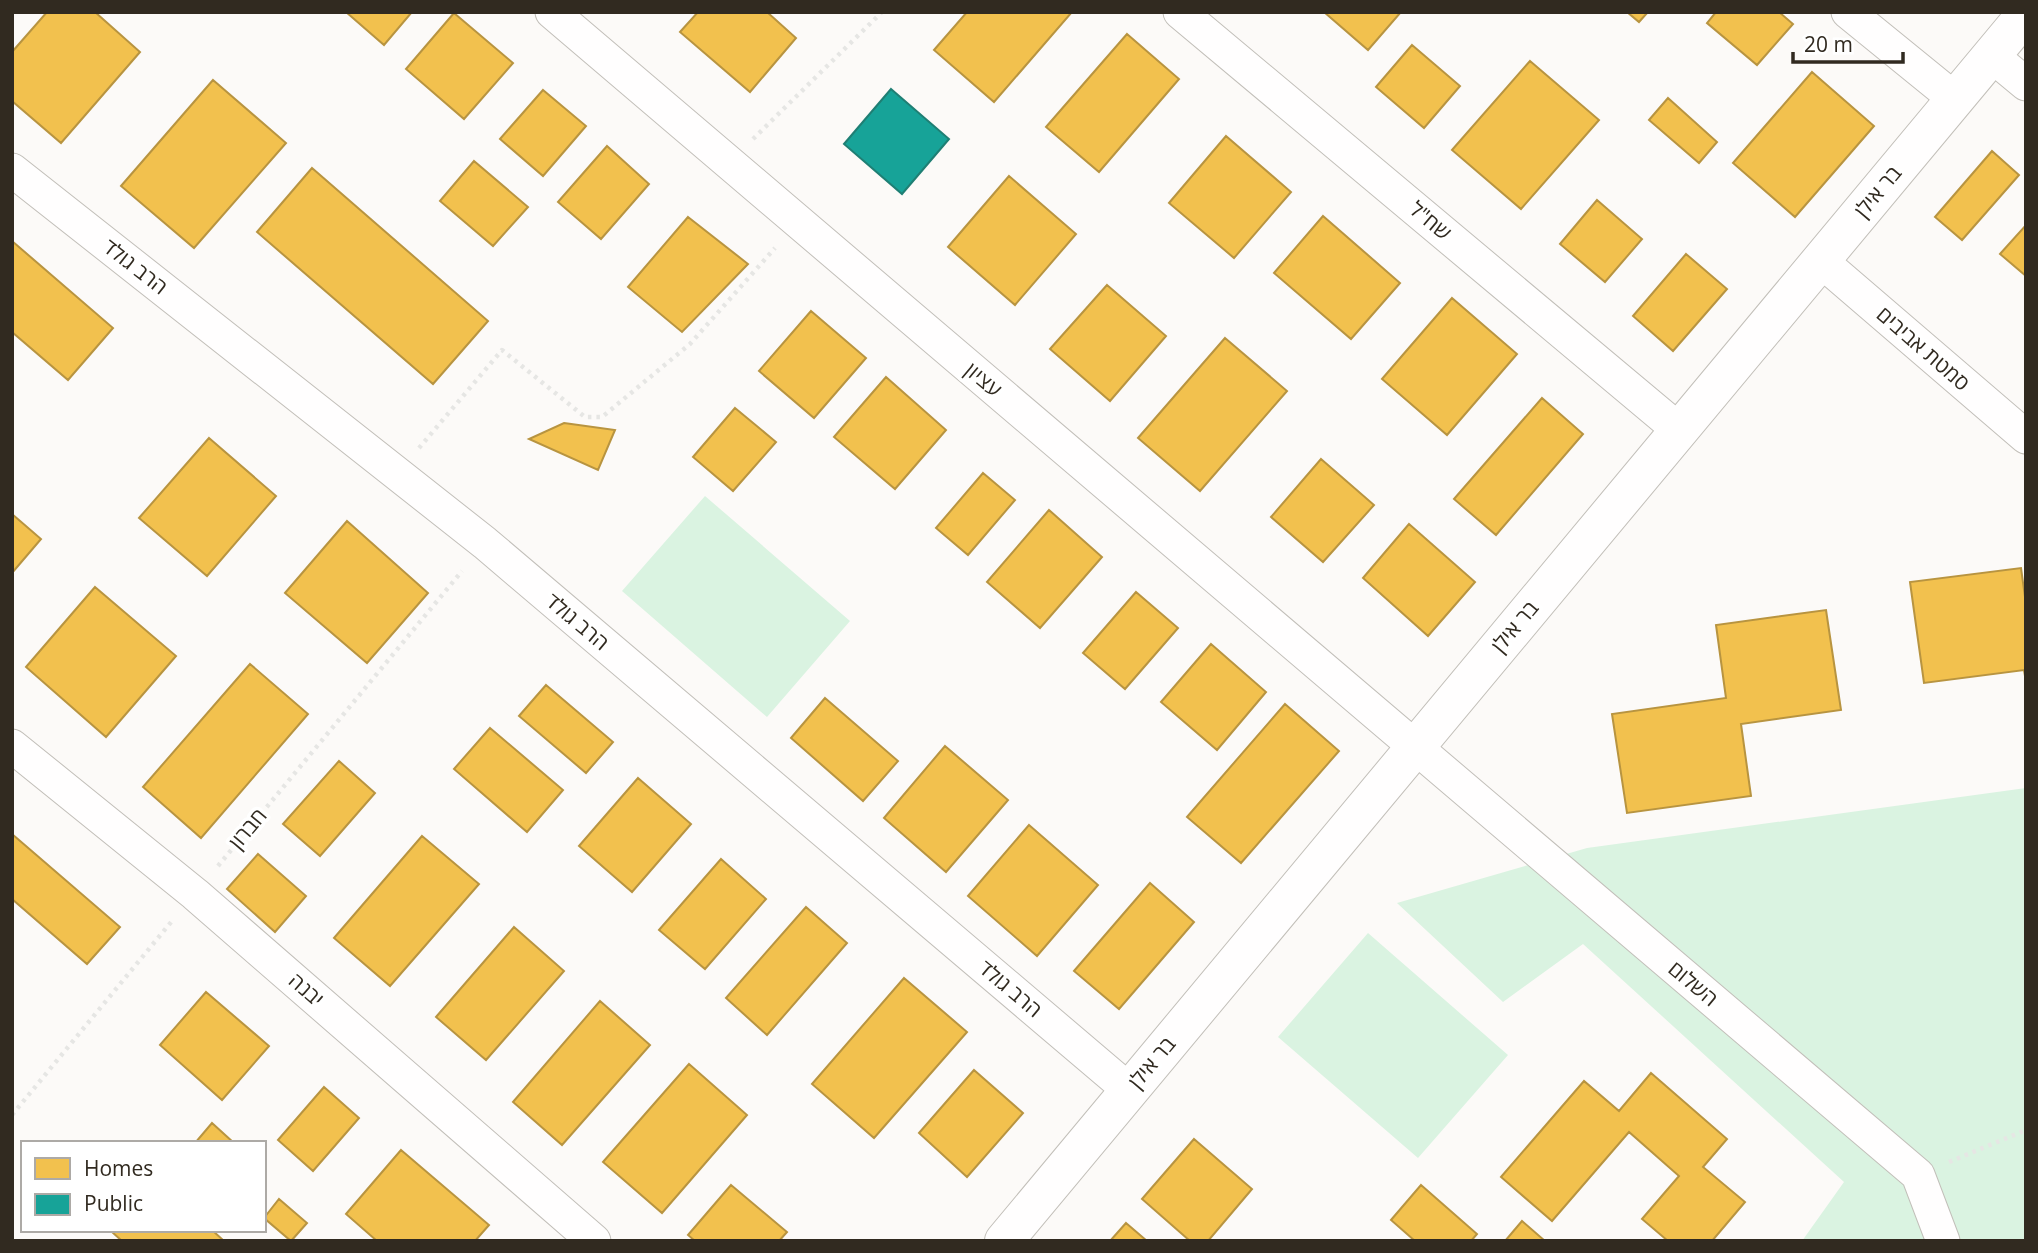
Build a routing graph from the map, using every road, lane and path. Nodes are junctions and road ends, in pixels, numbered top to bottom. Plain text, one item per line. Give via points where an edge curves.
1 (552, 12) edge
2 (881, 12) edge
3 (1180, 12) edge
4 (1848, 12) edge
5 (2026, 14) edge
6 (1991, 55) junction
7 (2026, 84) edge
8 (1955, 99) junction
9 (729, 163) junction
10 (12, 170) edge
11 (798, 222) junction
12 (1820, 260) junction
13 (1679, 430) junction
14 (2026, 437) edge
15 (398, 473) junction
16 (485, 543) junction
17 (12, 746) edge
18 (1414, 748) junction
19 (195, 894) junction
20 (1129, 1090) junction
21 (12, 1115) edge
22 (2026, 1130) edge
23 (1918, 1175) junction
24 (594, 1241) edge
25 (1004, 1241) edge
26 (1943, 1241) edge

1 - 9 street, עציון
2 - 9 path
3 - 13 street, שח"ל
4 - 8 street
5 - 6 street, בר אילן
6 - 7 street
6 - 8 street, בר אילן
8 - 12 street, בר אילן
9 - 11 street, עציון
10 - 15 street, הרב גולד
11 - 15 path via 690,344 602,417 585,417 502,350
11 - 18 street, עציון
12 - 13 street, בר אילן
12 - 14 street, סמטת אביבים
13 - 18 street, בר אילן
15 - 16 street, הרב גולד
16 - 19 path, חברון
16 - 20 street, הרב גולד
17 - 19 street, יבנה
18 - 20 street, בר אילן
18 - 23 street, השלום
19 - 21 path, חברון
19 - 24 street, יבנה
20 - 25 street, בר אילן
22 - 23 path
23 - 26 street, השלום

